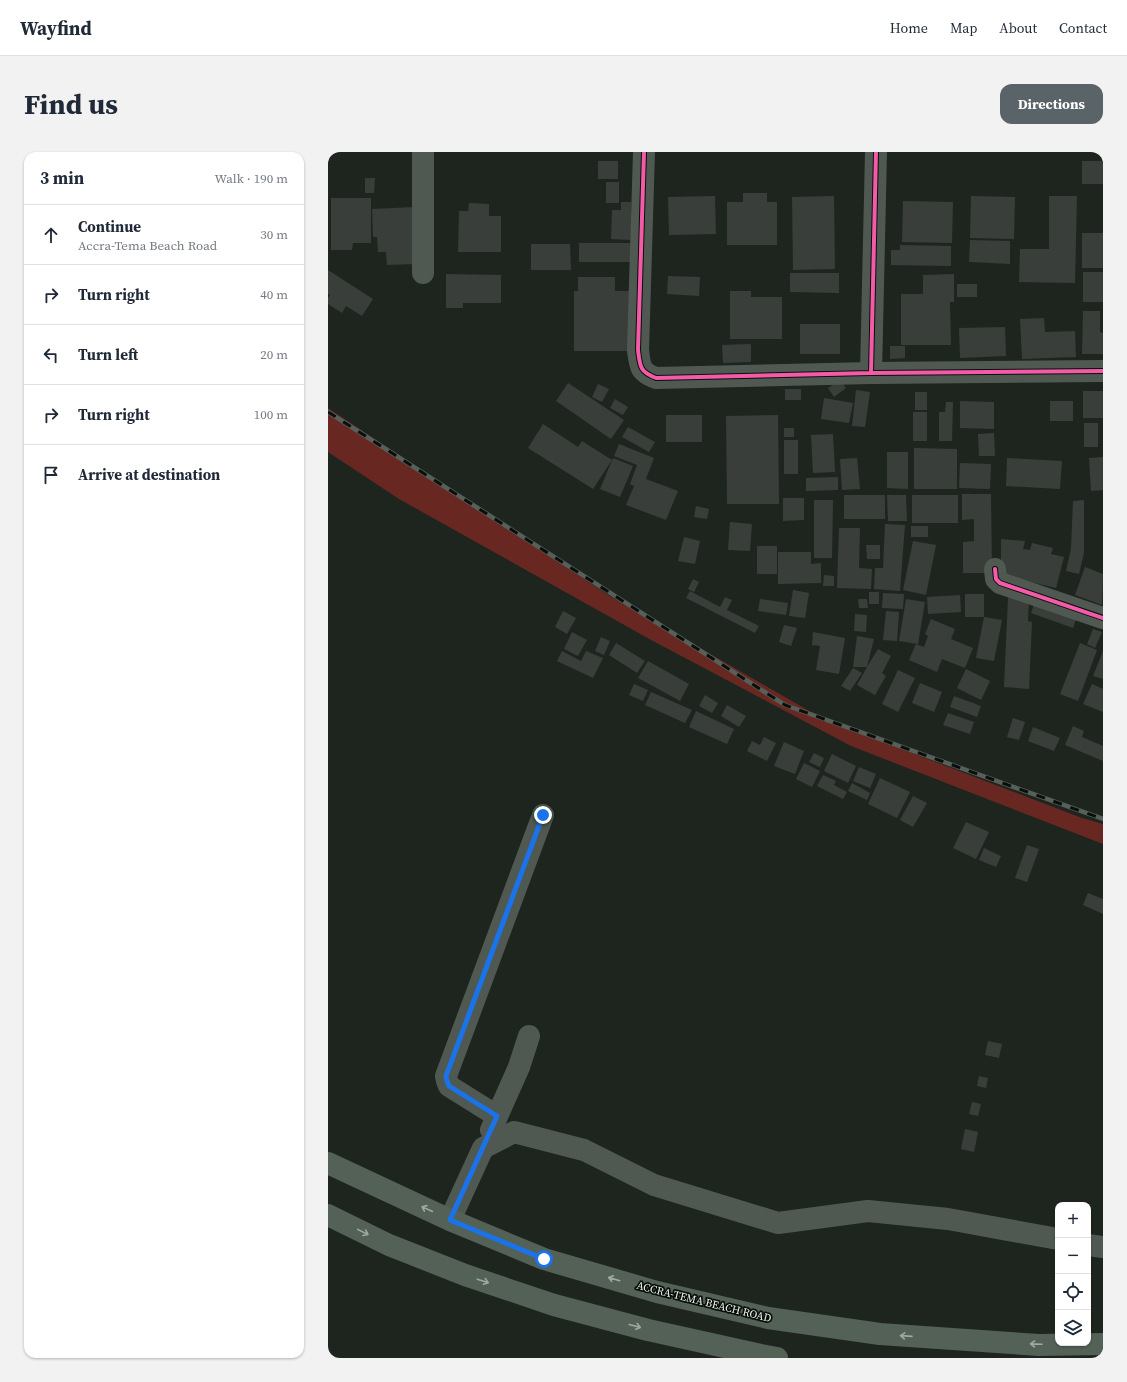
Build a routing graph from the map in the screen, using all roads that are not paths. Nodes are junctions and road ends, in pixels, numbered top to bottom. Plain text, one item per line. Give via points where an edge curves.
1 (423, 152) edge
2 (644, 152) edge
3 (876, 152) edge
4 (423, 273) dead end
5 (1103, 371) edge
6 (872, 373) junction
7 (995, 569) dead end
8 (1103, 618) edge
9 (543, 815) dead end
10 (529, 1036) dead end
11 (497, 1116) junction
12 (328, 1163) edge
13 (328, 1215) edge
14 (450, 1220) junction
15 (1055, 1238) edge
16 (1103, 1344) edge
17 (777, 1358) edge

1 - 4 street
2 - 6 street via 638,350 640,365 646,374 656,378
3 - 6 street
5 - 6 street
7 - 8 street via 996,579 1000,583
9 - 11 street via 446,1076 449,1086
10 - 11 street via 519,1067
11 - 14 street
14 -> 12 main road, ACCRA-TEMA BEACH ROAD
13 -> 17 main road via 389,1245 465,1275 554,1305 648,1330
14 - 15 street via 483,1148 514,1132 584,1150 654,1185 778,1222 868,1210 948,1219
16 -> 14 main road, ACCRA-TEMA BEACH ROAD via 1039,1345 880,1334 768,1318 657,1292 544,1259

